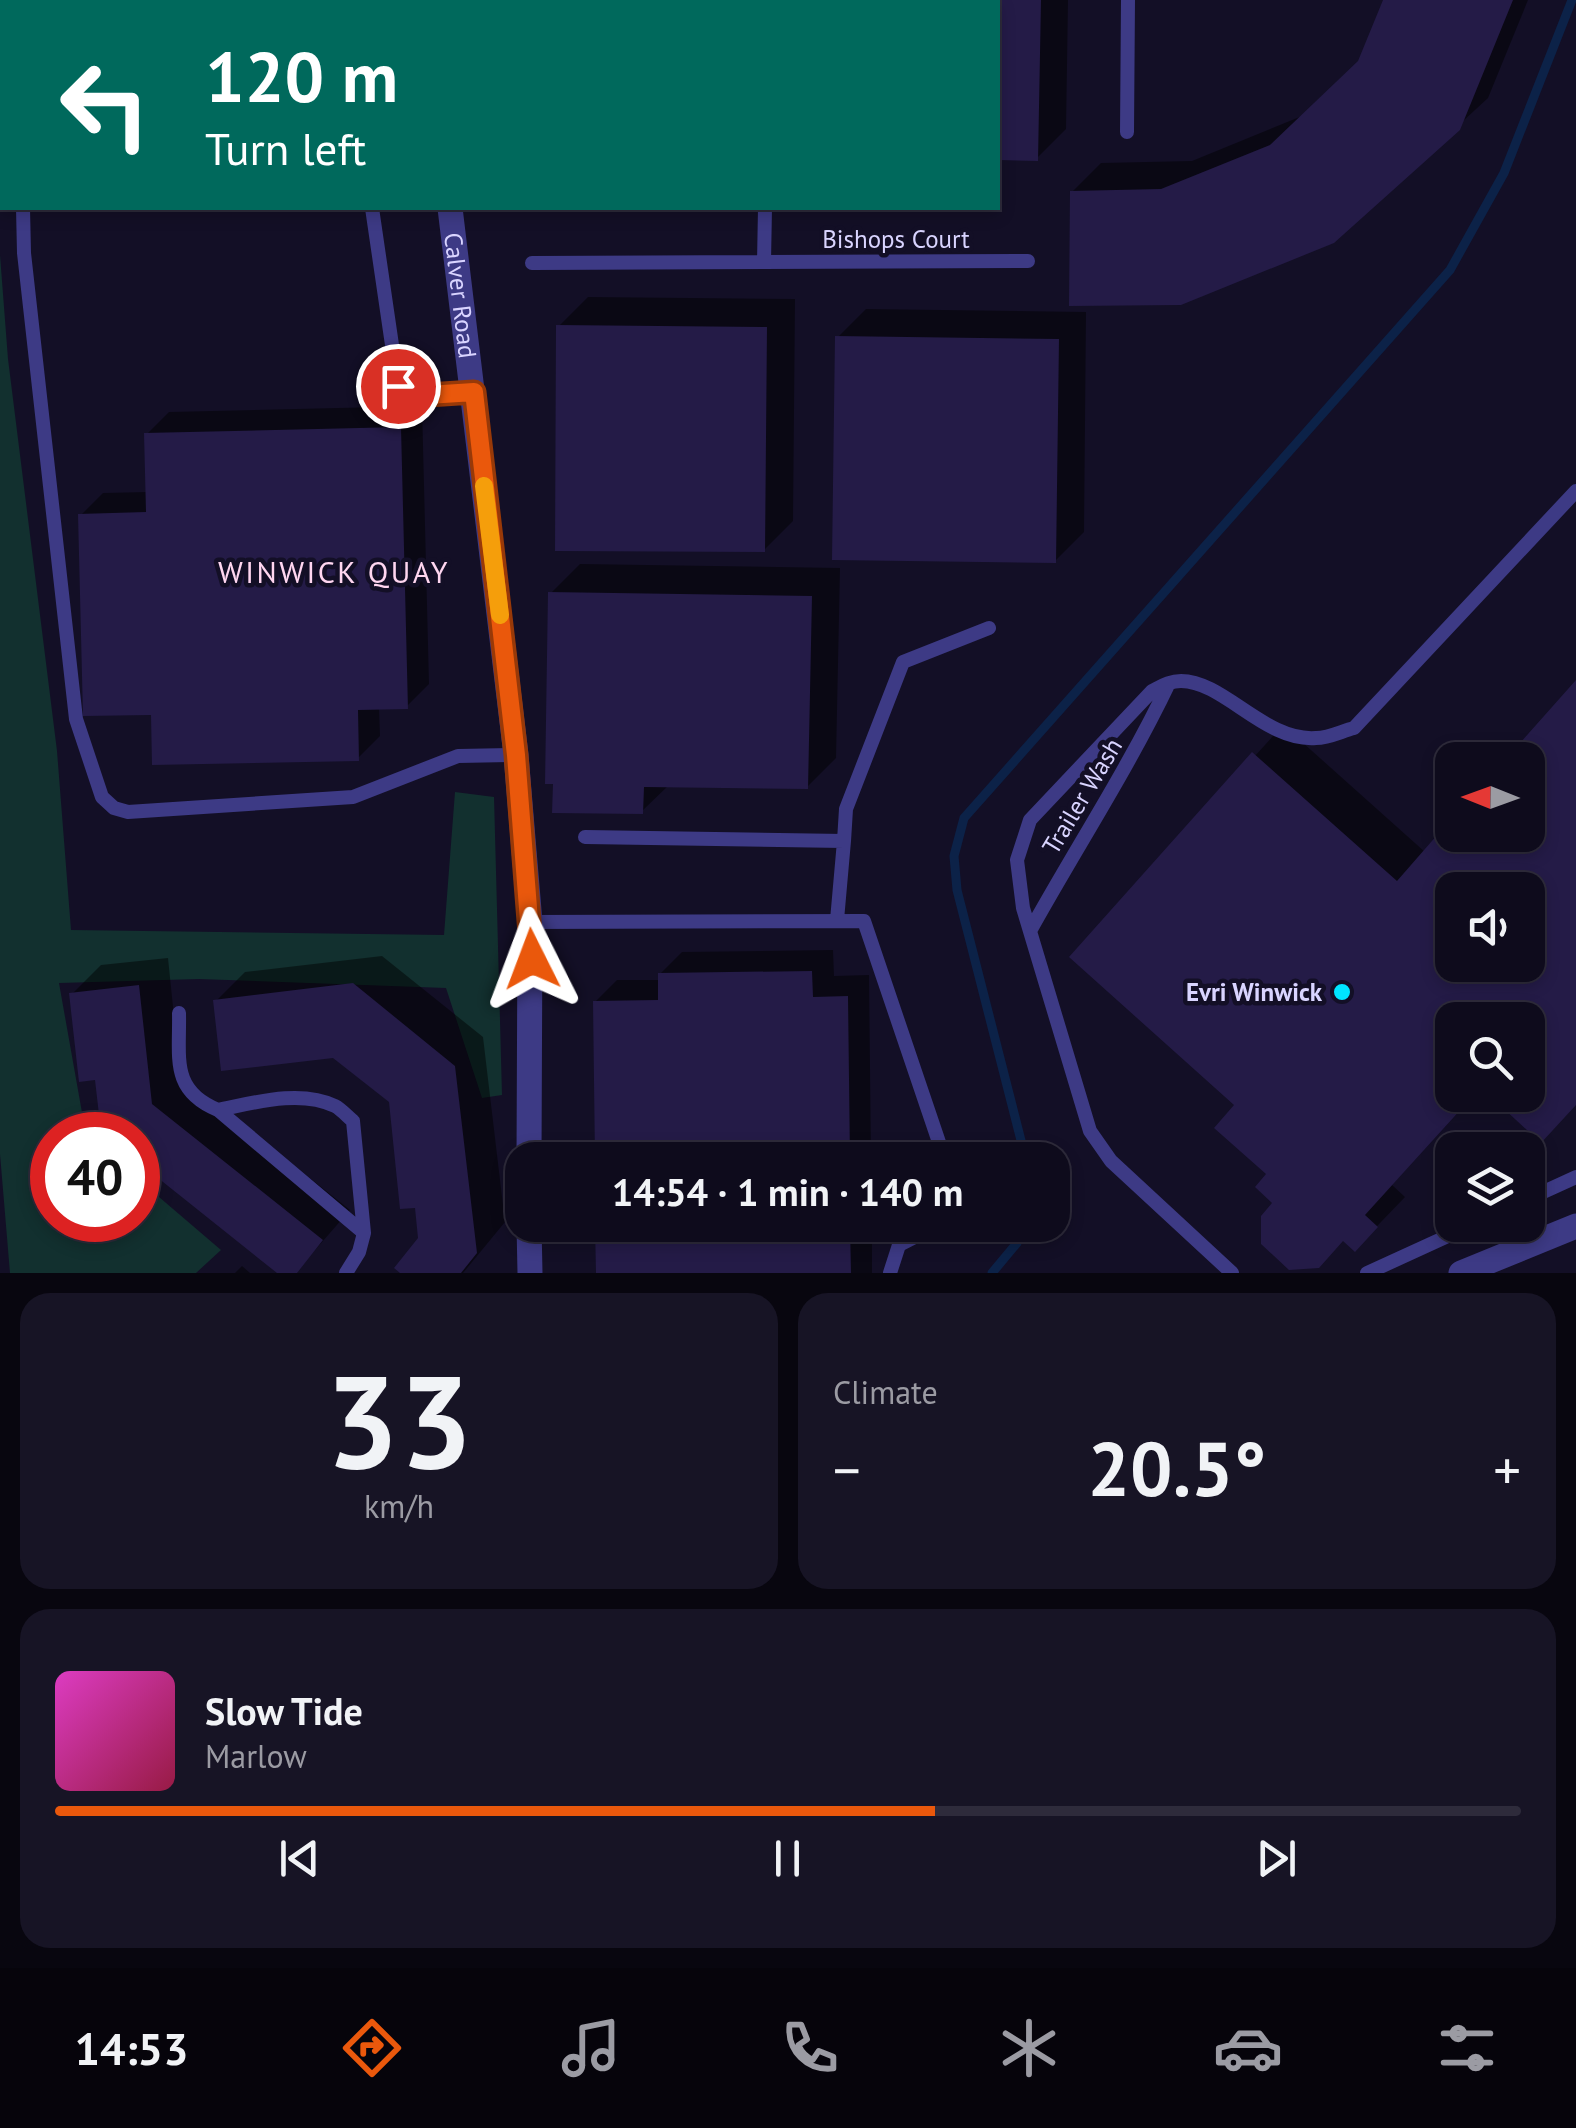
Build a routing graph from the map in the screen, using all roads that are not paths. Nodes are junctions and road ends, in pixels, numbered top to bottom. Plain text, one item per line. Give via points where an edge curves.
1 (1128, 0) edge
2 (1128, 132) dead end
3 (23, 210) edge
4 (372, 210) edge
5 (450, 210) edge
6 (766, 210) edge
7 (1028, 261) dead end
8 (764, 262) junction
9 (532, 263) dead end
10 (474, 392) junction
11 (1576, 491) edge
12 (989, 628) dead end
13 (1170, 682) junction
14 (516, 755) junction
15 (585, 837) dead end
16 (844, 841) junction
17 (837, 920) junction
18 (530, 922) junction
19 (1030, 931) junction
20 (179, 1013) dead end
21 (218, 1110) junction
22 (530, 1142) edge
23 (939, 1142) edge
24 (1576, 1177) edge
25 (1545, 1192) edge
26 (1576, 1226) edge
27 (364, 1233) junction
28 (529, 1242) edge
29 (905, 1242) edge
30 (1435, 1242) edge
31 (346, 1273) edge
32 (530, 1273) edge
33 (890, 1273) edge
34 (1232, 1273) edge
35 (1367, 1273) edge
36 (1461, 1273) edge

1 - 2 lane
3 - 14 lane via 76,719 102,797 128,812 353,797 458,756
4 - 10 lane via 398,386 412,396
5 - 10 street, Calver Road
6 - 8 lane
7 - 8 lane, Bishops Court
8 - 9 lane, Bishops Court
10 - 14 street, Calver Road
11 - 13 lane via 1354,728 1315,739 1280,732 1186,680
12 - 16 lane via 903,662 846,810
13 - 19 lane, Trailer Wash
13 - 19 lane via 1152,691 1030,820 1017,860
14 - 18 street, Calver Road
15 - 16 lane
16 - 17 lane
17 - 18 lane
17 - 23 lane via 864,921
18 - 22 street, Calver Road
19 - 34 lane via 1090,1132 1111,1161
20 - 21 lane via 180,1076 198,1102
21 - 27 lane
21 - 27 lane via 268,1100 336,1106 353,1122
24 - 25 lane
26 - 36 street
27 - 31 lane
28 - 32 street
29 - 33 lane
30 - 35 lane

